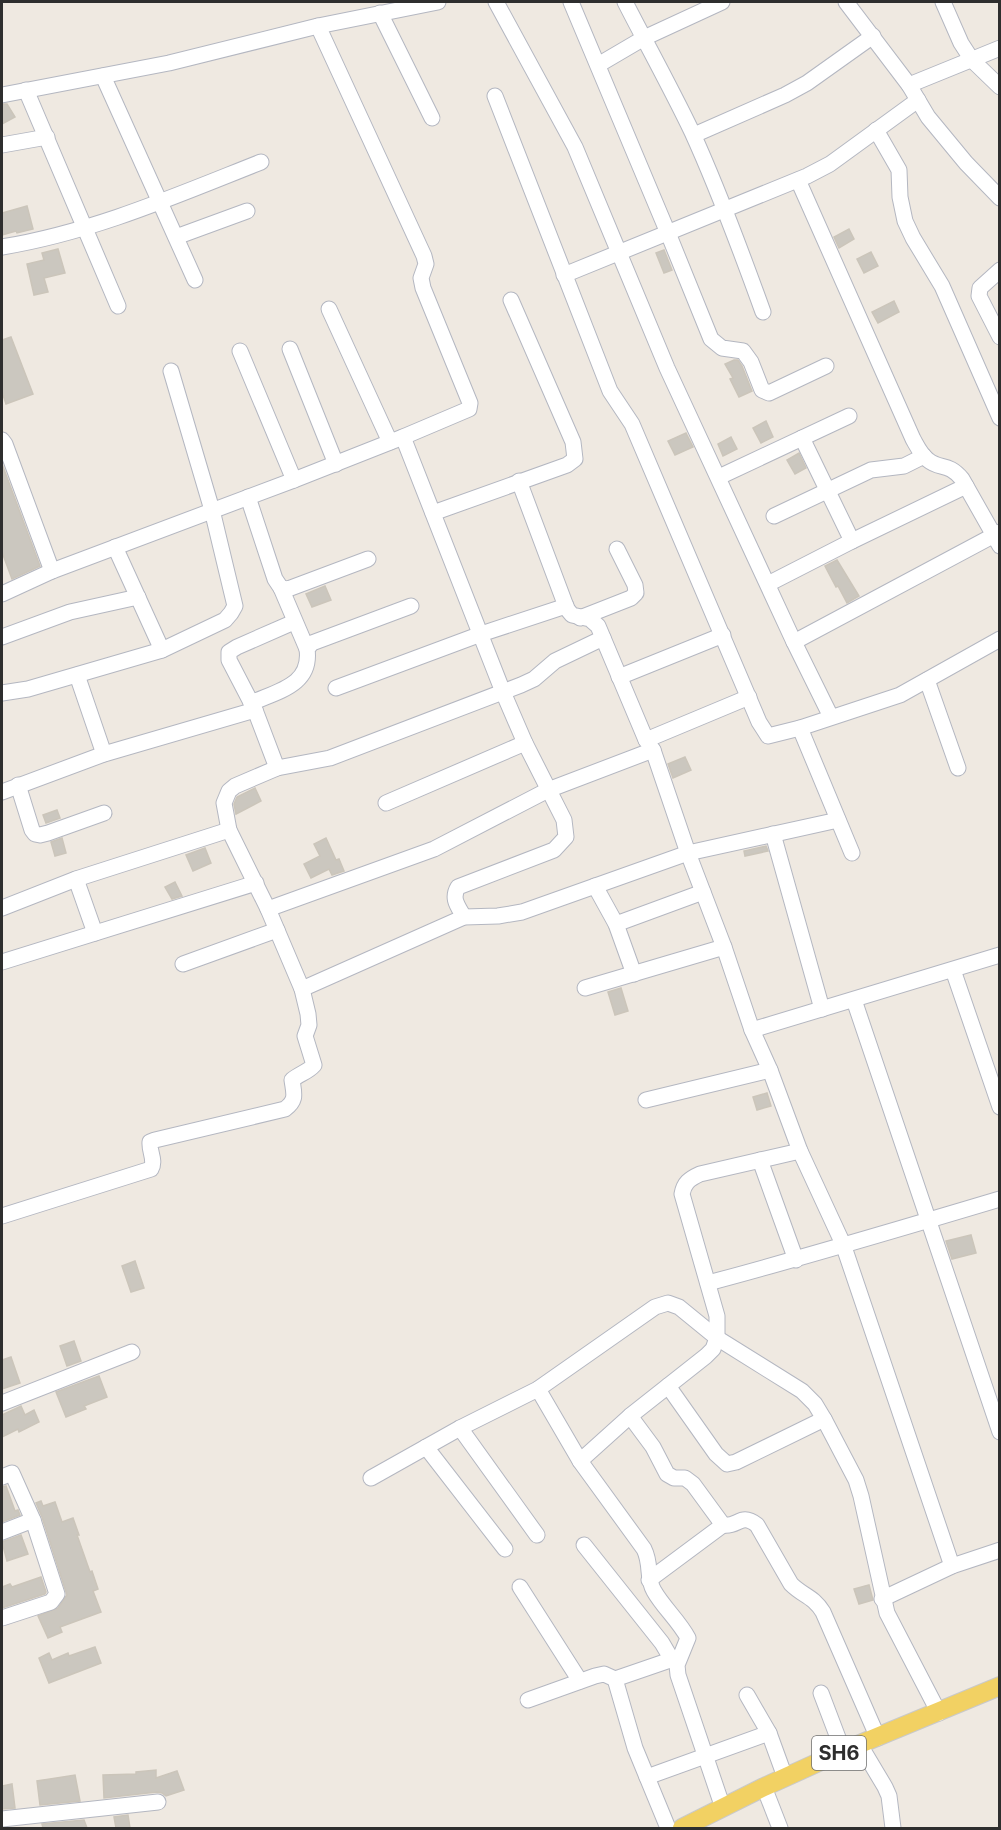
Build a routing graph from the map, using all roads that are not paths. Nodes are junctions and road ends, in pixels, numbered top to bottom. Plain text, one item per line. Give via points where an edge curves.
1 (438, 2) edge
2 (496, 2) edge
3 (571, 2) edge
4 (625, 2) edge
5 (722, 2) edge
6 (846, 2) edge
7 (943, 2) edge
8 (380, 13) junction
9 (318, 26) junction
10 (873, 36) junction
11 (644, 38) junction
12 (999, 48) edge
13 (972, 60) junction
14 (598, 65) junction
15 (103, 76) junction
16 (909, 85) junction
17 (999, 87) edge
18 (26, 90) junction
19 (2, 95) edge
20 (495, 96) dead end
21 (918, 100) junction
22 (432, 118) dead end
23 (876, 130) junction
24 (693, 135) junction
25 (47, 137) junction
26 (2, 145) edge
27 (261, 162) dead end
28 (798, 180) junction
29 (999, 198) edge
30 (160, 202) junction
31 (725, 210) junction
32 (247, 211) dead end
33 (87, 228) junction
34 (668, 233) junction
35 (176, 237) junction
36 (2, 247) edge
37 (620, 254) junction
38 (999, 270) edge
39 (564, 275) junction
40 (195, 280) dead end
41 (511, 300) dead end
42 (118, 306) dead end
43 (329, 309) dead end
44 (763, 312) dead end
45 (999, 337) edge
46 (290, 349) dead end
47 (240, 351) dead end
48 (826, 366) dead end
49 (171, 371) dead end
50 (849, 416) dead end
51 (999, 418) edge
52 (802, 438) junction
53 (2, 440) edge
54 (397, 440) junction
55 (924, 456) junction
56 (336, 464) junction
57 (719, 477) junction
58 (294, 480) junction
59 (519, 481) junction
60 (966, 486) junction
61 (827, 491) junction
62 (248, 497) junction
63 (212, 510) junction
64 (433, 513) junction
65 (774, 516) dead end
66 (997, 538) edge
67 (852, 541) junction
68 (115, 547) junction
69 (618, 549) dead end
70 (368, 559) dead end
71 (52, 571) junction
72 (768, 584) junction
73 (281, 588) junction
74 (2, 594) edge
75 (138, 597) junction
76 (411, 606) dead end
77 (566, 606) junction
78 (580, 618) junction
79 (294, 622) junction
80 (481, 634) junction
81 (723, 635) junction
82 (2, 637) edge
83 (603, 638) junction
84 (999, 639) edge
85 (794, 642) junction
86 (162, 650) junction
87 (307, 650) junction
88 (77, 675) junction
89 (620, 677) junction
90 (927, 680) junction
91 (336, 688) dead end
92 (503, 692) junction
93 (2, 693) edge
94 (748, 697) junction
95 (253, 706) junction
96 (831, 717) junction
97 (800, 728) junction
98 (525, 743) junction
99 (649, 745) junction
100 (104, 754) junction
101 (277, 768) junction
102 (958, 768) dead end
103 (18, 785) junction
104 (548, 790) junction
105 (2, 792) edge
106 (386, 804) dead end
107 (104, 813) dead end
108 (838, 820) junction
109 (229, 830) junction
110 (773, 834) junction
111 (688, 853) junction
112 (852, 853) dead end
113 (76, 879) junction
114 (256, 884) junction
115 (595, 886) junction
116 (704, 892) junction
117 (2, 909) edge
118 (268, 909) junction
119 (464, 916) junction
120 (616, 924) junction
121 (277, 930) junction
122 (95, 933) junction
123 (724, 947) junction
124 (999, 955) edge
125 (2, 962) edge
126 (183, 964) dead end
127 (953, 970) junction
128 (634, 974) junction
129 (585, 988) dead end
130 (302, 989) junction
131 (854, 1000) junction
132 (822, 1009) junction
133 (752, 1030) junction
134 (770, 1071) junction
135 (646, 1100) dead end
136 (999, 1107) edge
137 (800, 1150) junction
138 (760, 1160) junction
139 (999, 1199) edge
140 (2, 1216) edge
141 (927, 1220) junction
142 (843, 1244) junction
143 (796, 1260) junction
144 (708, 1283) junction
145 (717, 1338) junction
146 (132, 1352) dead end
147 (668, 1386) junction
148 (538, 1389) junction
149 (2, 1403) edge
150 (630, 1416) junction
151 (824, 1419) junction
152 (460, 1428) junction
153 (999, 1432) edge
154 (426, 1447) junction
155 (580, 1461) junction
156 (2, 1478) edge
157 (371, 1478) dead end
158 (33, 1520) junction
159 (723, 1525) junction
160 (2, 1532) edge
161 (537, 1535) dead end
162 (584, 1545) dead end
163 (505, 1549) dead end
164 (999, 1550) edge
165 (952, 1566) junction
166 (649, 1580) junction
167 (520, 1587) dead end
168 (882, 1599) junction
169 (2, 1618) edge
170 (676, 1658) junction
171 (615, 1679) junction
172 (580, 1681) junction
173 (999, 1686) edge
174 (821, 1693) dead end
175 (747, 1695) dead end
176 (528, 1700) dead end
177 (939, 1713) junction
178 (769, 1733) junction
179 (878, 1738) junction
180 (860, 1745) junction
181 (843, 1751) junction
182 (705, 1755) junction
183 (647, 1777) junction
184 (785, 1778) junction
185 (764, 1787) junction
186 (158, 1802) dead end
187 (723, 1808) junction
188 (2, 1819) edge
189 (668, 1828) edge
190 (682, 1828) edge
191 (780, 1828) edge
192 (893, 1828) edge

1 - 8 street
2 - 37 street via 576,147
3 - 14 street
4 - 11 street
5 - 11 street
6 - 10 street
7 - 13 street
8 - 9 street
8 - 22 street
9 - 15 street
9 - 54 street via 424,256 423,288 470,403 470,409
10 - 16 street
10 - 24 street via 807,83
11 - 14 street
11 - 24 street
12 - 13 street
13 - 16 street
13 - 17 street
14 - 34 street
15 - 18 street
15 - 30 street
16 - 21 street
18 - 19 street
18 - 25 street
20 - 39 street
21 - 23 street
21 - 29 street via 966,163
23 - 28 street via 830,164
23 - 51 street via 899,170 905,221 942,286
24 - 31 street
25 - 26 street
25 - 33 street
27 - 30 street
28 - 31 street
28 - 55 street
30 - 33 street
30 - 35 street
31 - 34 street
31 - 44 street
32 - 35 street
33 - 36 street
33 - 42 street
34 - 37 street
34 - 48 street via 711,339 723,348 743,351 762,390 769,393
35 - 40 street
37 - 39 street
37 - 57 street
38 - 45 street via 980,288 979,296
39 - 81 street via 610,391 632,424
41 - 59 street via 573,442 575,459
43 - 54 street
46 - 56 street
47 - 58 street
49 - 63 street
50 - 52 street
52 - 57 street
52 - 61 street
53 - 71 street
54 - 56 street
54 - 64 street
55 - 60 street via 955,470
55 - 61 street via 904,466 871,470
56 - 58 street
57 - 72 street
58 - 62 street
59 - 64 street
59 - 77 street
60 - 66 street
60 - 67 street
61 - 65 street
61 - 67 street
62 - 63 street
62 - 73 street
63 - 68 street
63 - 86 street via 235,606 225,620
64 - 80 street
66 - 85 street
67 - 72 street
68 - 71 street
68 - 75 street
69 - 78 street via 636,593
70 - 73 street via 288,590
71 - 74 street
72 - 85 street
73 - 79 street
75 - 82 street via 60,615
75 - 86 street
76 - 87 street via 320,639
77 - 78 street
77 - 80 street
78 - 83 street via 590,619
79 - 87 street
79 - 95 street via 229,652 229,660
80 - 91 street
80 - 92 street
81 - 89 street
81 - 94 street
83 - 89 street
83 - 92 street via 555,661 534,679
84 - 90 street
85 - 96 street
86 - 88 street
87 - 95 street via 307,669 301,678
88 - 93 street
88 - 100 street
89 - 99 street
90 - 96 street via 900,695
90 - 102 street
92 - 98 street
92 - 101 street via 330,758
94 - 97 street via 768,736
94 - 99 street
95 - 100 street
95 - 101 street
96 - 97 street
97 - 108 street
98 - 104 street
98 - 106 street
99 - 104 street
99 - 111 street
100 - 103 street
101 - 109 street via 229,791 224,803
103 - 105 street
103 - 107 street via 35,834
104 - 118 street via 435,849
104 - 119 street via 564,820 566,837 554,849 458,887 454,899
108 - 110 street
108 - 112 street
109 - 113 street
109 - 114 street
110 - 111 street
110 - 132 street
111 - 115 street
111 - 116 street
113 - 117 street
113 - 122 street
114 - 118 street
114 - 122 street
115 - 119 street via 522,912
115 - 120 street
116 - 120 street
116 - 123 street
118 - 121 street
119 - 130 street
120 - 128 street
121 - 126 street
121 - 130 street
122 - 125 street
123 - 128 street
123 - 133 street
124 - 127 street
127 - 131 street
127 - 136 street
128 - 129 street
130 - 140 street via 309,1025 305,1036 314,1065 292,1080 292,1104 285,1109 155,1140 149,1148 154,1162 151,1169
131 - 132 street
131 - 141 street
132 - 133 street
133 - 134 street
134 - 135 street
134 - 137 street
137 - 138 street
137 - 142 street
138 - 143 street
138 - 144 street via 699,1174 684,1185 682,1194
139 - 141 street
141 - 142 street
141 - 153 street
142 - 143 street
142 - 165 street
143 - 144 street
144 - 145 street via 717,1316
145 - 147 street via 706,1356
145 - 148 street via 679,1307 668,1303 655,1307
145 - 151 street via 802,1391
146 - 149 street
147 - 150 street
147 - 151 street via 727,1464
148 - 152 street
148 - 155 street
150 - 155 street
150 - 159 street via 667,1474 693,1484
151 - 168 street via 856,1480
152 - 154 street
152 - 161 street
154 - 157 street
154 - 163 street
155 - 166 street via 644,1549 649,1559
156 - 158 street via 12,1473
158 - 160 street
158 - 169 street via 57,1594 51,1602
159 - 166 street
159 - 179 street via 742,1519 757,1524 791,1584 818,1604
162 - 170 street
164 - 165 street
165 - 168 street
166 - 170 street via 688,1638
167 - 172 street
168 - 177 street
170 - 171 street
170 - 182 street
171 - 172 street via 604,1674
171 - 183 street
172 - 176 street
173 - 177 main road, SH6
174 - 181 street
175 - 178 street
177 - 179 main road, SH6
178 - 182 street
178 - 184 street
179 - 180 main road, SH6
180 - 181 main road, SH6
180 - 192 street via 885,1787
181 - 184 main road, SH6
182 - 183 street
182 - 187 street
183 - 189 street
184 - 185 main road, SH6
185 - 187 main road, SH6
185 - 191 street
186 - 188 street
187 - 190 main road, SH6

